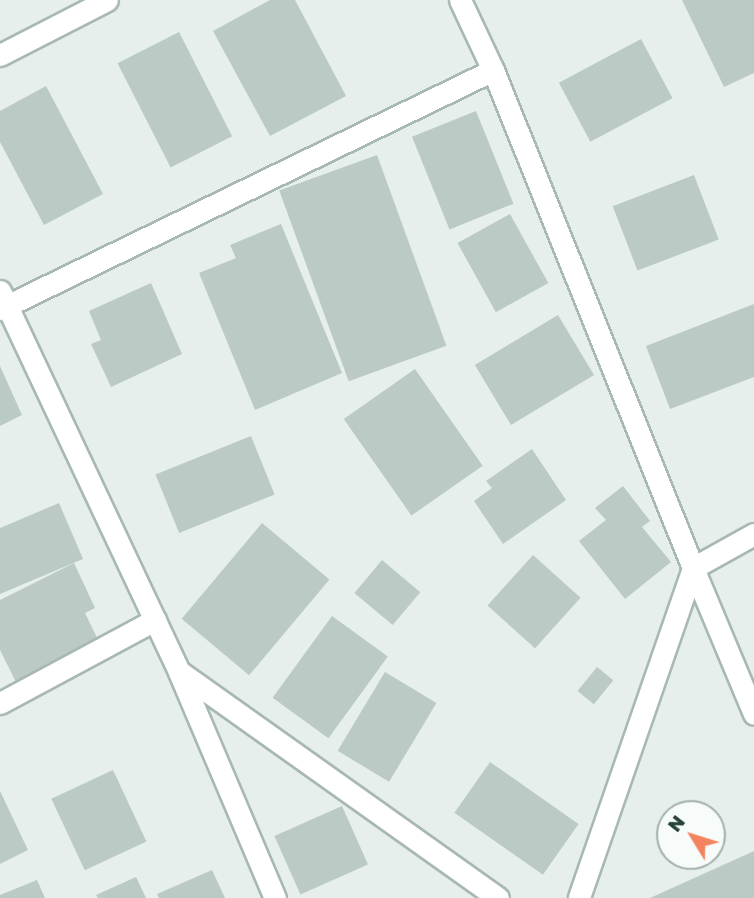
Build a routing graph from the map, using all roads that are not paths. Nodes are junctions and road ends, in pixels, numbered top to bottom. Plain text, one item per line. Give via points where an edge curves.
1 (107, 0) edge
2 (460, 0) edge
3 (0, 55) edge
4 (493, 70) junction
5 (2, 302) edge
6 (754, 534) edge
7 (693, 568) junction
8 (155, 620) junction
9 (179, 672) junction
10 (0, 703) edge
11 (754, 714) edge
12 (275, 898) edge
13 (498, 898) edge
14 (579, 898) edge

1 - 3 street
2 - 4 street
4 - 5 street
4 - 7 street
5 - 8 street
6 - 7 street
7 - 11 street
7 - 14 street
8 - 9 street
8 - 10 street
9 - 12 street
9 - 13 street

